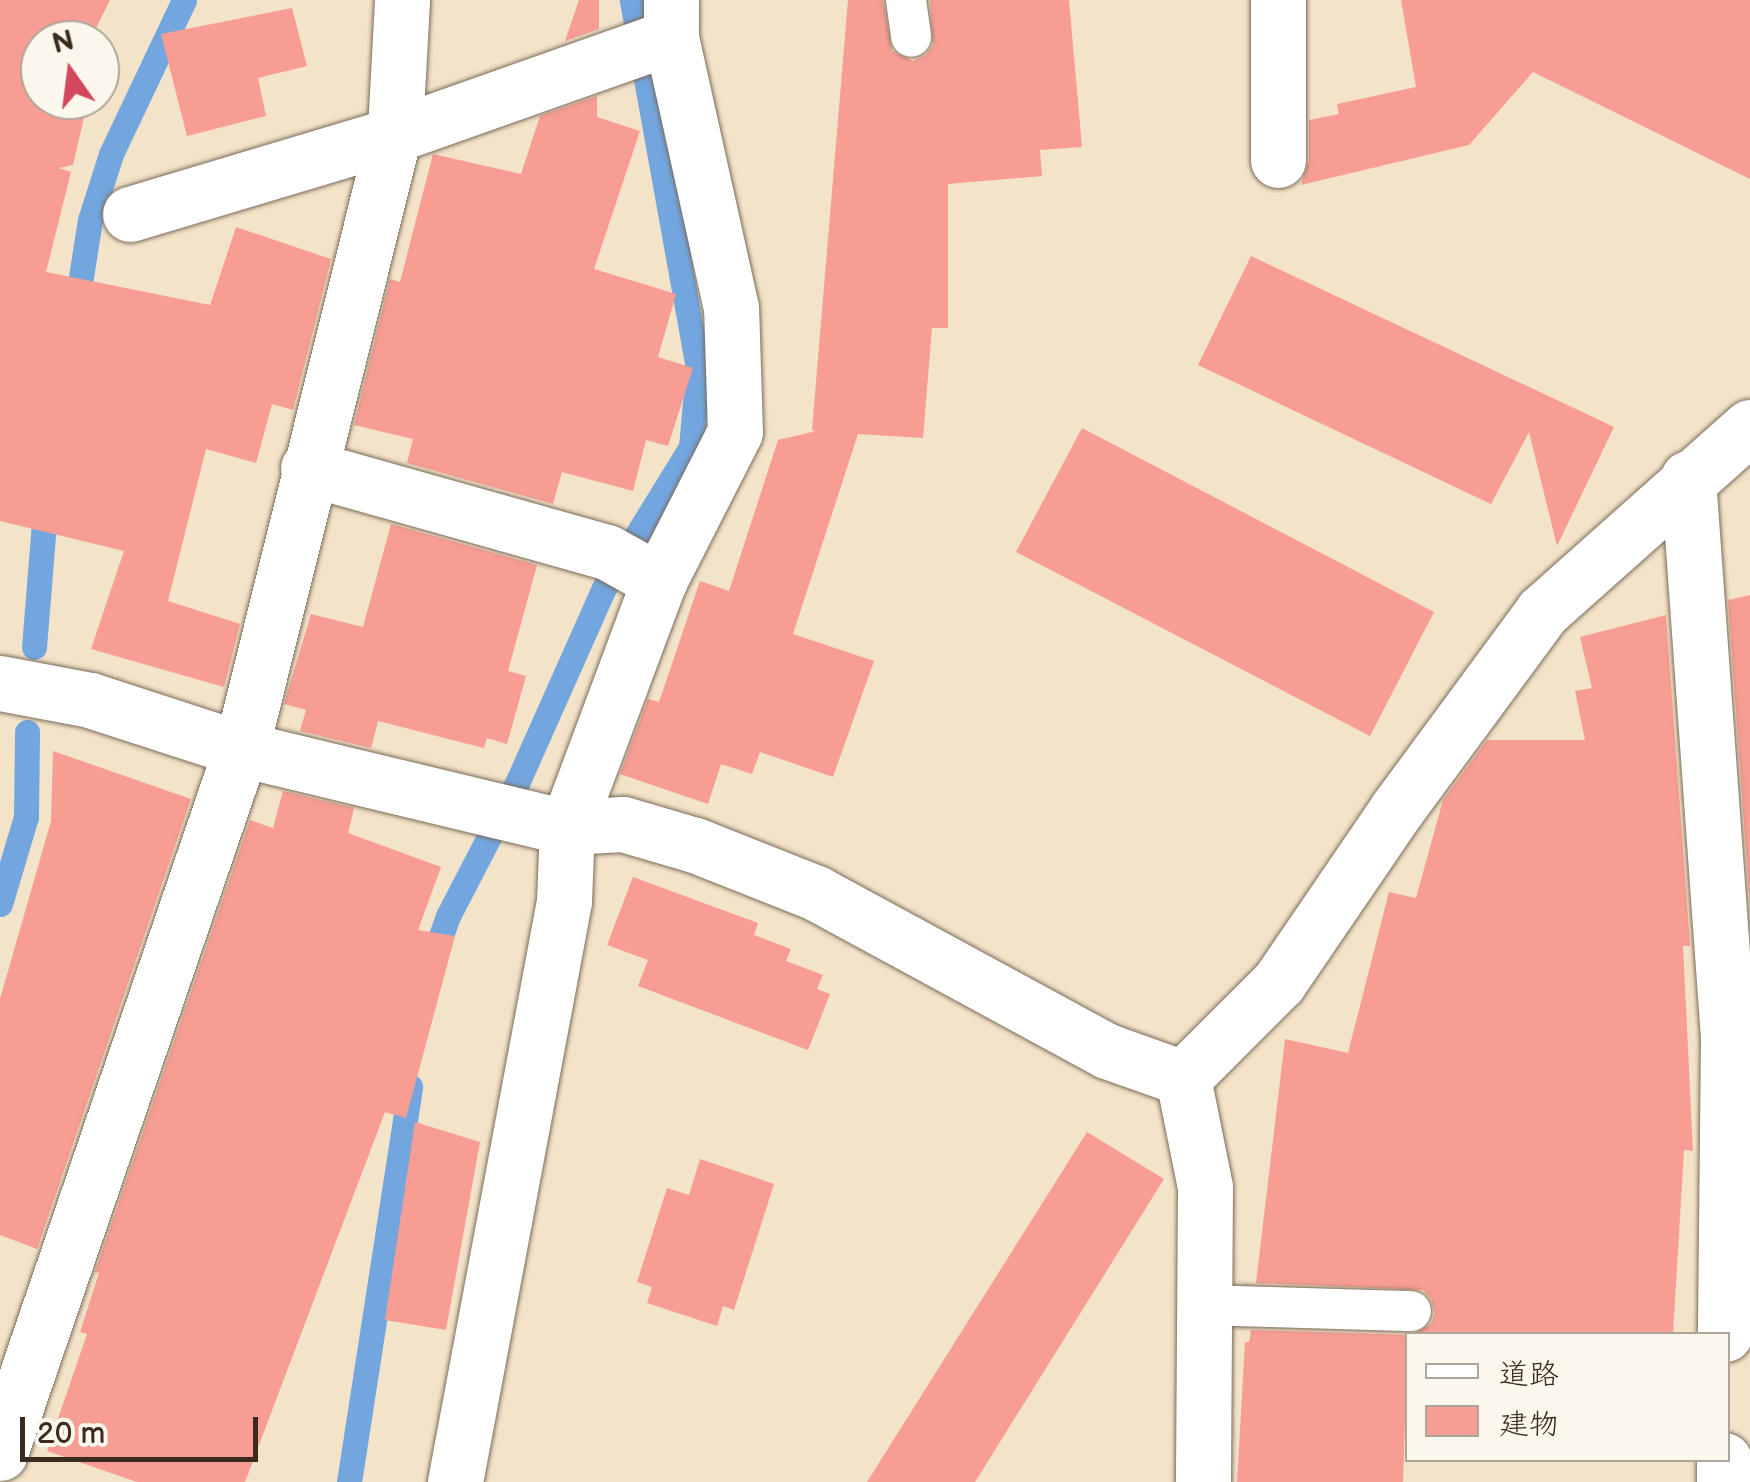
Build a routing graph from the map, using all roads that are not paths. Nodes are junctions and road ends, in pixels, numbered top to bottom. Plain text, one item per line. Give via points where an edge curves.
1 (402, 0) edge
2 (1278, 0) edge
3 (671, 19) edge
4 (394, 135) junction
5 (1278, 160) dead end
6 (130, 214) dead end
7 (1750, 427) edge
8 (308, 468) junction
9 (1688, 478) junction
10 (634, 567) junction
11 (0, 683) edge
12 (242, 749) junction
13 (567, 827) junction
14 (1182, 1078) junction
15 (1204, 1305) junction
16 (1411, 1311) dead end
17 (1725, 1332) edge
18 (0, 1452) edge
19 (456, 1482) edge
20 (1203, 1482) edge

1 - 4 street
2 - 5 street
3 - 4 street
3 - 10 street via 731,308 735,432
4 - 6 street
4 - 8 street
7 - 9 street
8 - 10 street
8 - 12 street
9 - 14 street via 1542,612 1279,982
9 - 17 street via 1728,1038
10 - 13 street
11 - 12 street via 90,700
12 - 13 street
12 - 18 street
13 - 14 street via 623,824 816,893 1107,1051
13 - 19 street via 564,901
14 - 15 street via 1205,1187
15 - 16 lane
15 - 20 street

